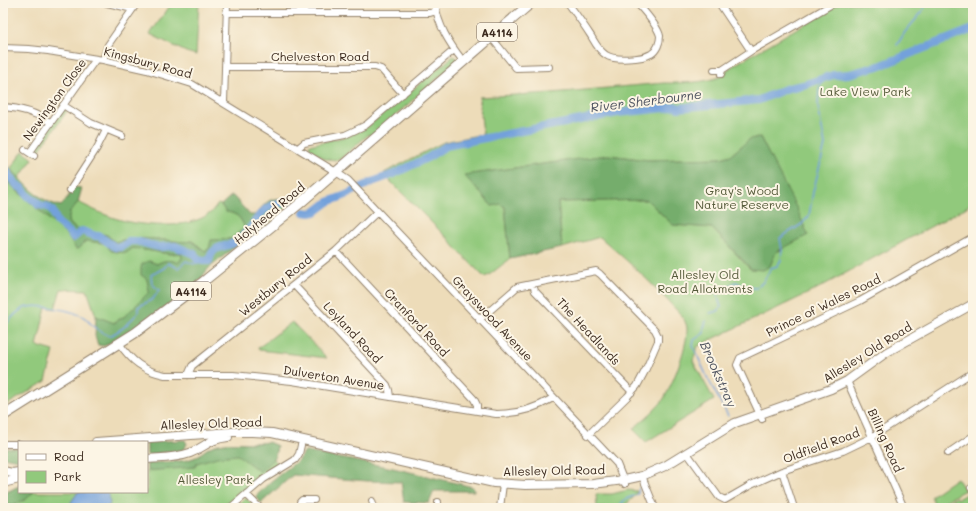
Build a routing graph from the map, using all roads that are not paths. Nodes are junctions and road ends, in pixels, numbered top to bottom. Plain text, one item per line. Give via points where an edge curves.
1 (107, 3) edge
2 (137, 3) edge
3 (226, 3) edge
4 (530, 3) edge
5 (568, 3) edge
6 (637, 3) edge
7 (834, 3) edge
8 (721, 4) edge
9 (436, 6) edge
10 (133, 9) junction
11 (226, 13) junction
12 (491, 37) junction
13 (3, 48) edge
14 (454, 50) junction
15 (751, 51) junction
16 (100, 60) junction
17 (463, 61) junction
18 (225, 67) junction
19 (549, 67) dead end
20 (714, 70) dead end
21 (403, 94) junction
22 (224, 103) junction
23 (63, 105) junction
24 (3, 107) edge
25 (50, 122) junction
26 (106, 130) junction
27 (122, 136) dead end
28 (298, 148) junction
29 (30, 153) dead end
30 (336, 172) junction
31 (75, 182) junction
32 (81, 186) dead end
33 (70, 190) dead end
34 (377, 212) junction
35 (973, 237) edge
36 (336, 251) junction
37 (533, 284) junction
38 (294, 285) junction
39 (973, 304) edge
40 (973, 308) edge
41 (479, 320) junction
42 (938, 325) junction
43 (119, 344) junction
44 (973, 372) edge
45 (188, 375) junction
46 (848, 383) junction
47 (632, 392) junction
48 (390, 397) junction
49 (553, 398) junction
50 (477, 411) junction
51 (3, 416) edge
52 (761, 417) junction
53 (195, 434) junction
54 (588, 435) junction
55 (973, 436) edge
56 (872, 437) junction
57 (108, 441) edge
58 (3, 444) edge
59 (18, 444) edge
60 (301, 445) junction
61 (199, 448) junction
62 (948, 453) dead end
63 (688, 455) junction
64 (148, 459) edge
65 (396, 464) junction
66 (3, 471) edge
67 (782, 471) junction
68 (18, 472) edge
69 (643, 478) junction
70 (18, 479) edge
71 (624, 482) junction
72 (3, 483) edge
73 (503, 486) junction
74 (246, 494) junction
75 (314, 500) dead end
76 (372, 501) dead end
77 (230, 508) edge
78 (260, 508) edge
79 (300, 508) edge
80 (374, 508) edge
81 (500, 508) edge
82 (655, 508) edge
83 (794, 508) edge
84 (904, 508) edge

1 - 10 street
2 - 10 street, Newington Close
3 - 11 street
4 - 12 highway, Holyhead Road / A4114
5 - 6 street via 600,51 609,57 621,59 650,55 659,43 660,35 657,28
7 - 15 street
8 - 15 street
9 - 11 street via 430,13
9 - 14 street via 442,30
10 - 16 street, Newington Close
11 - 18 street
12 - 17 highway, Holyhead Road / A4114
12 - 19 street via 516,68
13 - 16 street, Kingsbury Road via 29,48
14 - 17 street
14 - 21 street
15 - 20 street via 722,72
16 - 22 street, Kingsbury Road via 147,70 184,82
16 - 23 street, Newington Close
17 - 30 highway, Holyhead Road / A4114
18 - 21 street, Chelveston Road via 375,67 381,69
18 - 22 street
21 - 28 street via 376,118 356,131 304,143
22 - 28 street, Kingsbury Road
23 - 25 street, Newington Close
23 - 26 street via 91,124
24 - 25 street via 27,110
25 - 29 street, Newington Close
26 - 27 street
26 - 31 street via 98,148
28 - 30 street, Kingsbury Road
30 - 34 street, Grayswood Avenue via 348,180
30 - 43 highway, Holyhead Road / A4114 via 171,308
31 - 32 street
31 - 33 street
34 - 36 street, Westbury Road
34 - 41 street, Grayswood Avenue
35 - 52 street, Prince of Wales Road via 860,301 740,358 737,364
36 - 38 street, Westbury Road
36 - 50 street, Cranford Road via 474,399
37 - 41 street via 517,286
37 - 47 street, The Headlands via 535,290
37 - 47 street via 596,271 655,330 658,336 656,345 645,371
38 - 45 street, Westbury Road via 192,366
38 - 48 street, Leyland Road via 387,385
39 - 42 main road, Allesley Old Road
40 - 42 main road, Allesley Old Road
41 - 49 street, Grayswood Avenue
42 - 46 main road, Allesley Old Road
43 - 45 street, Dulverton Avenue via 131,359 145,369 165,375
43 - 51 highway, Holyhead Road / A4114
44 - 56 street, Oldfield Road
45 - 48 street, Dulverton Avenue via 267,378
46 - 52 main road, Allesley Old Road via 812,402
46 - 56 street, Billing Road
47 - 54 street
48 - 50 street, Dulverton Avenue
49 - 50 street, Dulverton Avenue via 534,408 516,413 496,414
49 - 54 street, Grayswood Avenue
52 - 63 main road, Allesley Old Road via 722,435
53 - 57 main road, Allesley Old Road
53 - 61 main road
53 - 65 main road, Allesley Old Road via 272,433
54 - 71 street, Grayswood Avenue via 617,464
55 - 62 street
56 - 67 street, Oldfield Road via 843,451
56 - 84 street, Billing Road
58 - 59 street
60 - 61 main road, Allesley Old Road via 270,438 238,437 218,438
60 - 65 main road, Allesley Old Road
60 - 74 street via 295,460 271,474
61 - 64 main road, Allesley Old Road via 178,457
63 - 67 street, Oldfield Road via 722,499 728,499
63 - 69 main road, Allesley Old Road
65 - 73 main road, Allesley Old Road via 475,484
66 - 68 main road
67 - 83 street
69 - 71 main road, Allesley Old Road
69 - 82 street
70 - 72 main road
71 - 73 main road, Allesley Old Road via 587,489
73 - 81 street
74 - 77 street
74 - 78 street
75 - 79 street via 302,500
76 - 80 street

